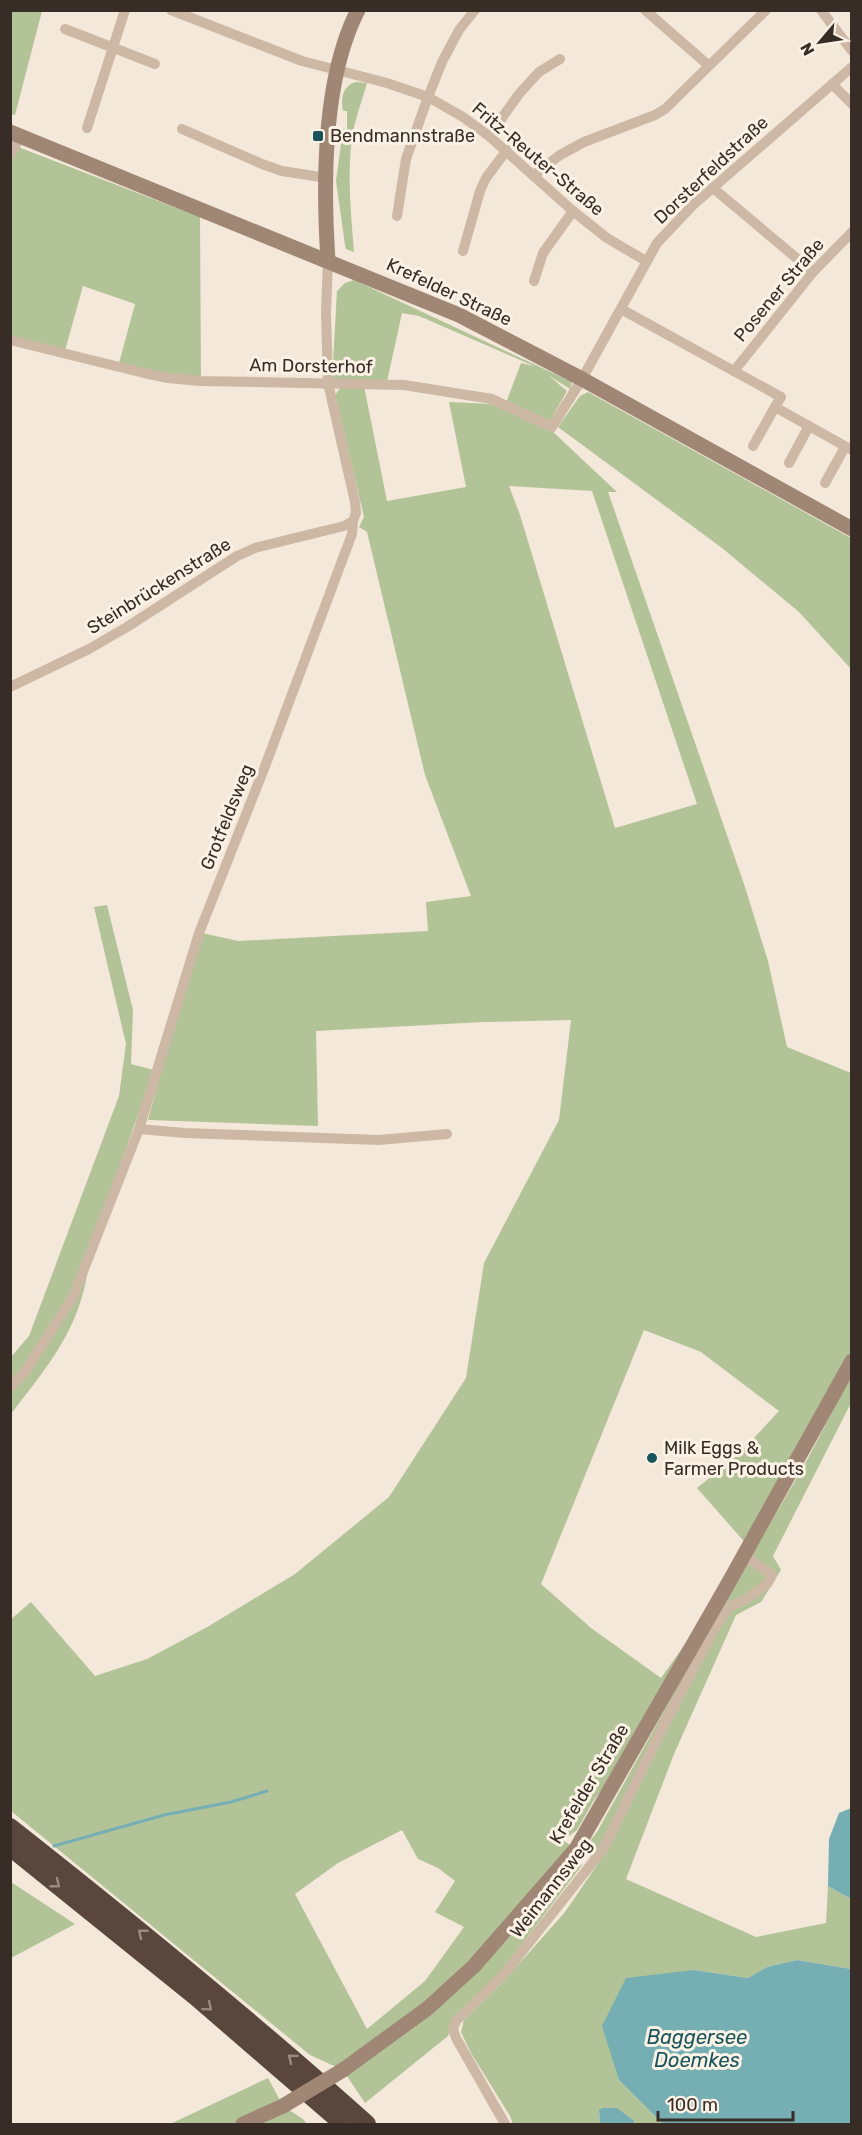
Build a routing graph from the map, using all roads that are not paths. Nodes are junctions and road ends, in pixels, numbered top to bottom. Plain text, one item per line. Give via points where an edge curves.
1 (124, 10) edge
2 (171, 10) edge
3 (358, 10) edge
4 (475, 10) edge
5 (645, 10) edge
6 (766, 10) edge
7 (821, 10) edge
8 (65, 29) dead end
9 (112, 47) junction
10 (852, 51) edge
11 (560, 58) dead end
12 (155, 64) dead end
13 (708, 65) junction
14 (852, 67) edge
15 (336, 69) junction
16 (832, 84) junction
17 (428, 97) junction
18 (852, 104) edge
19 (87, 128) dead end
20 (182, 129) dead end
21 (16, 134) edge
22 (489, 136) junction
23 (507, 150) junction
24 (10, 155) edge
25 (534, 175) junction
26 (327, 178) junction
27 (713, 188) junction
28 (573, 211) junction
29 (397, 216) dead end
30 (852, 232) edge
31 (463, 251) dead end
32 (328, 260) junction
33 (646, 261) junction
34 (813, 272) junction
35 (534, 281) dead end
36 (621, 309) junction
37 (10, 340) edge
38 (734, 371) junction
39 (582, 379) junction
40 (328, 382) junction
41 (775, 407) junction
42 (809, 426) junction
43 (753, 446) dead end
44 (848, 448) edge
45 (789, 463) dead end
46 (825, 483) dead end
47 (353, 521) junction
48 (852, 529) edge
49 (10, 687) edge
50 (138, 1128) junction
51 (447, 1134) dead end
52 (852, 1360) edge
53 (10, 1387) edge
54 (744, 1555) junction
55 (10, 1827) edge
56 (10, 1847) edge
57 (243, 2124) edge
58 (343, 2124) edge
59 (367, 2124) edge
60 (505, 2124) edge

1 - 9 street
2 - 15 street, Fritz-Reuter-Straße via 302,61
3 - 15 main road
4 - 17 street via 459,30
5 - 13 street
6 - 13 street
7 - 10 street
8 - 9 street
9 - 12 street
9 - 19 street
11 - 22 street via 539,72
13 - 25 street via 665,109 584,142
14 - 16 street, Dorsterfeldstraße
15 - 17 street, Fritz-Reuter-Straße
15 - 26 main road
16 - 18 street
16 - 27 street, Dorsterfeldstraße
17 - 22 street, Fritz-Reuter-Straße
17 - 29 street via 406,159
20 - 26 street via 282,171
21 - 24 street
21 - 32 main road, Krefelder Straße
22 - 23 street, Fritz-Reuter-Straße
23 - 25 street, Fritz-Reuter-Straße
23 - 31 street via 480,190
25 - 28 street, Fritz-Reuter-Straße
26 - 32 main road
27 - 33 street, Dorsterfeldstraße via 675,222
27 - 34 street
28 - 33 street, Fritz-Reuter-Straße via 607,238
28 - 35 street via 543,253
30 - 34 street, Posener Straße
32 - 39 main road, Krefelder Straße via 459,315
32 - 40 street
33 - 36 street, Dorsterfeldstraße
34 - 38 street, Posener Straße
36 - 38 street
36 - 39 street, Dorsterfeldstraße
37 - 40 street, Am Dorsterhof via 168,378
38 - 41 street via 781,397
39 - 40 street, Am Dorsterhof via 552,427 492,399 404,385
39 - 48 main road, Krefelder Straße
40 - 47 street via 355,502
41 - 42 street
41 - 43 street
42 - 44 street
42 - 45 street
44 - 46 street
47 - 49 street, Steinbrückenstraße via 237,556 127,627
47 - 50 street, Grotfeldsweg via 352,534 310,647 199,933
50 - 51 street via 379,1140
50 - 53 street, Grotfeldsweg via 73,1297 24,1373
52 - 54 main road, Krefelder Straße
54 - 57 main road, Krefelder Straße, bridge via 576,1849 474,1966 428,2008 343,2070 283,2106
54 - 60 street, Weimannsweg via 772,1575 767,1584 729,1607 716,1626 604,1848 506,1972 453,2028
59 -> 55 highway via 204,1983
56 -> 58 highway via 196,1997

